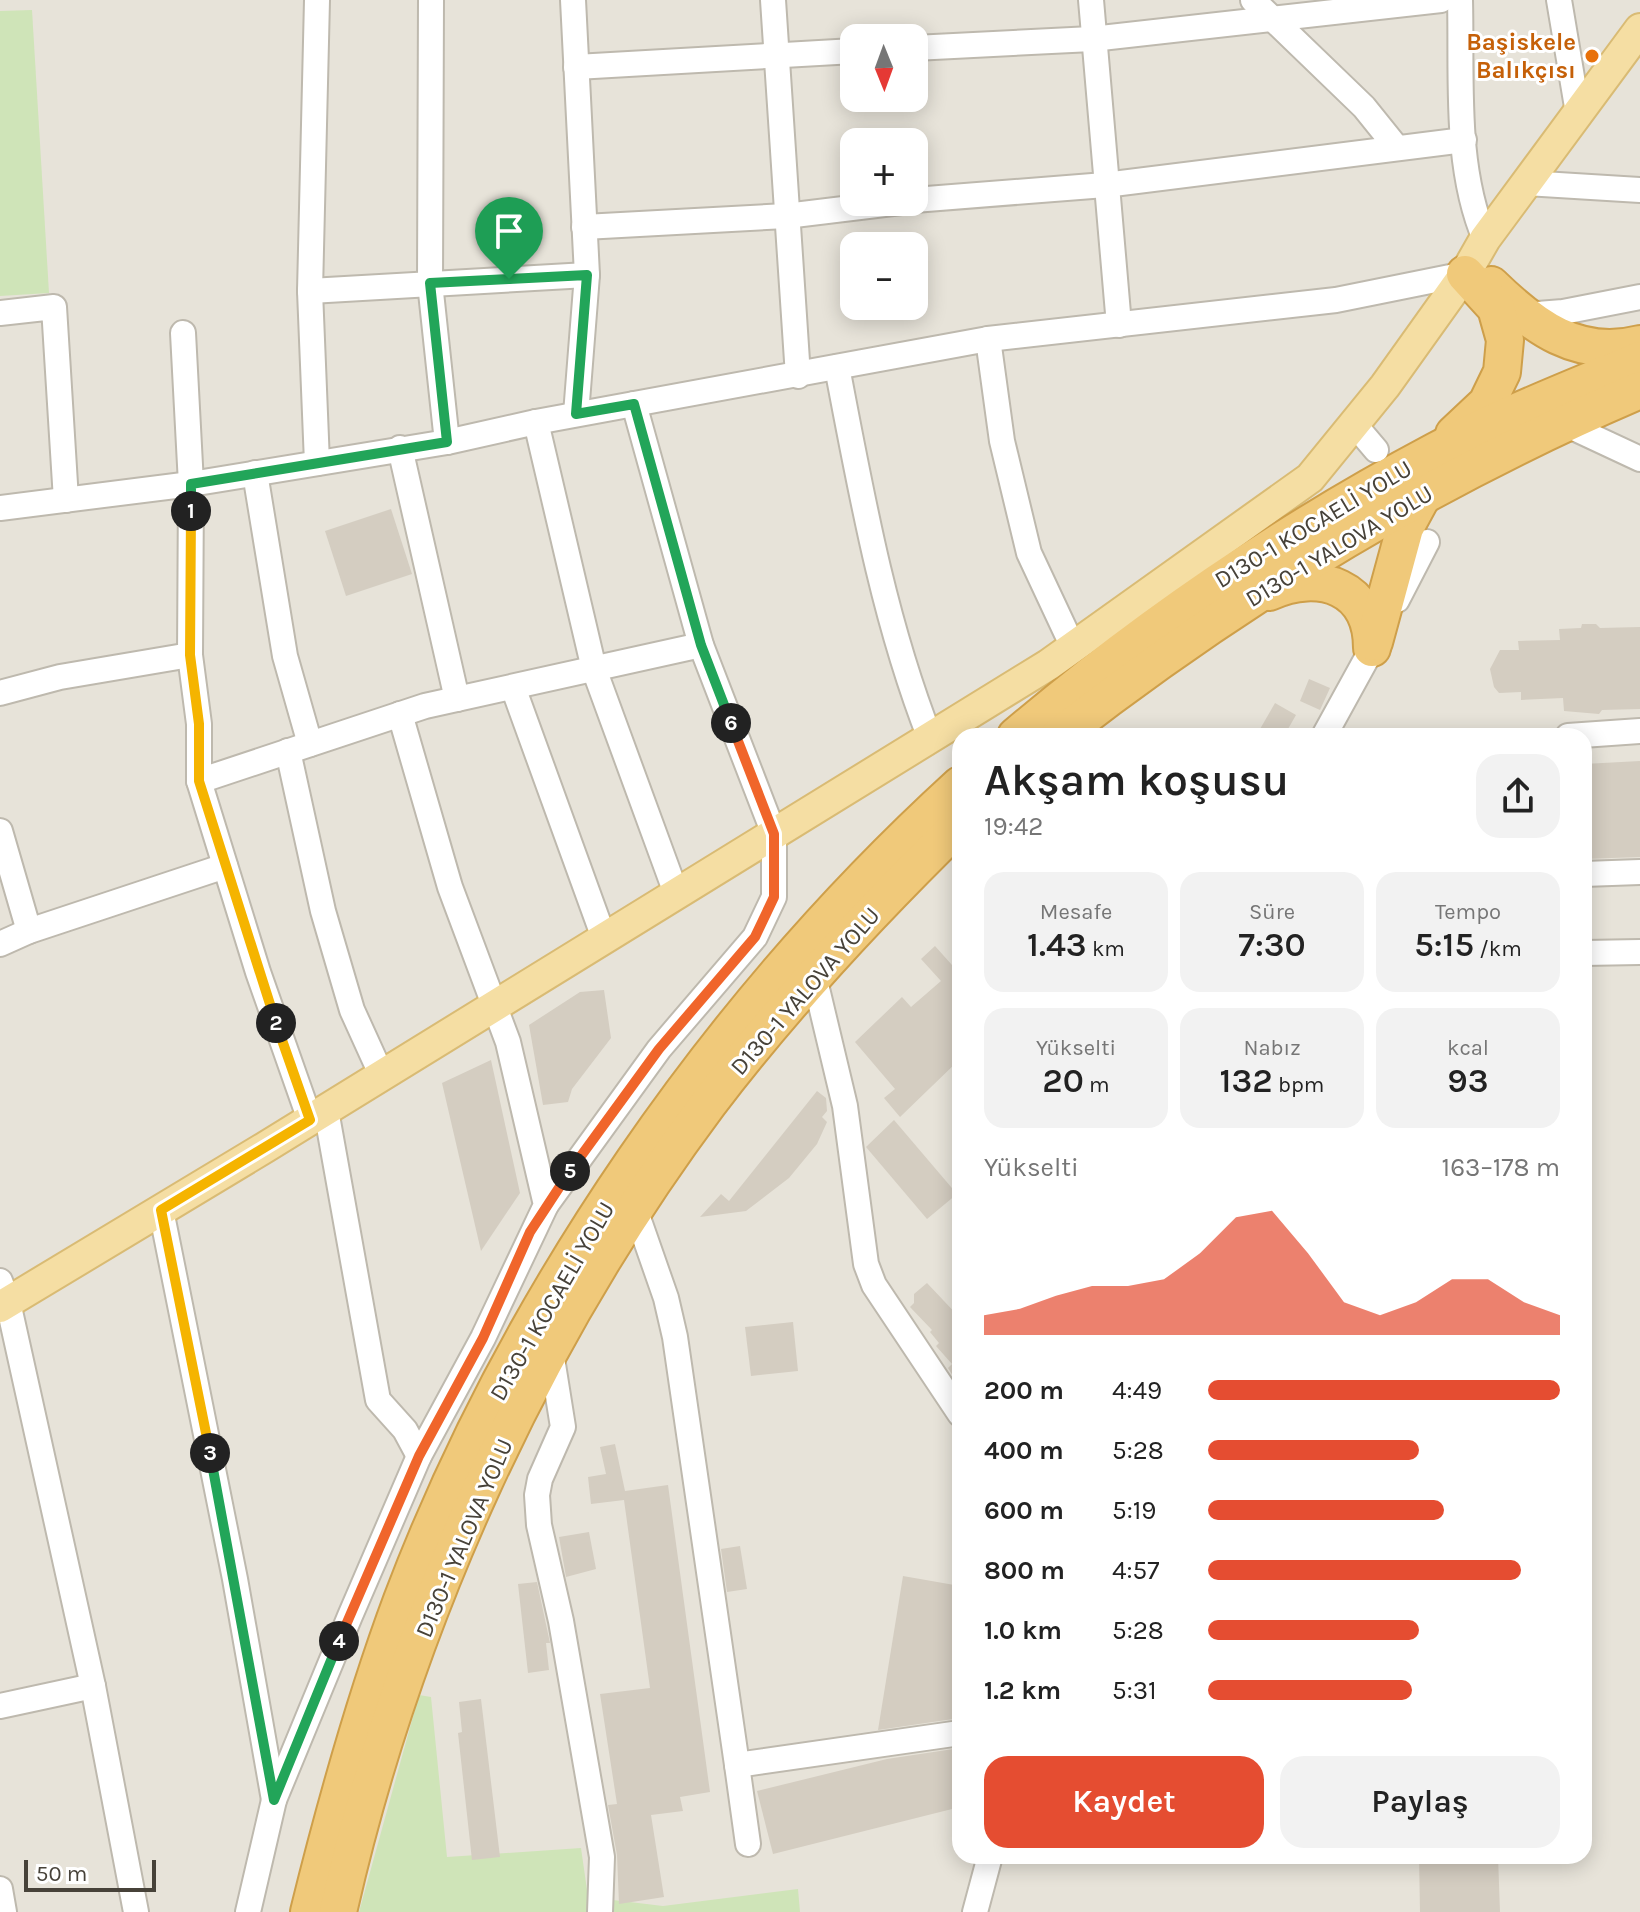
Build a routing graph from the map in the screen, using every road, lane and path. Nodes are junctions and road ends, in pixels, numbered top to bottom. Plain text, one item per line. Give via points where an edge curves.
1 (317, 0) edge
2 (431, 0) edge
3 (573, 0) edge
4 (773, 0) edge
5 (1091, 0) edge
6 (1253, 0) edge
7 (1441, 0) edge
8 (1460, 0) edge
9 (1559, 0) edge
10 (1270, 20) junction
11 (1640, 29) edge
12 (1092, 39) junction
13 (928, 47) edge
14 (840, 52) edge
15 (777, 55) junction
16 (576, 67) junction
17 (1578, 113) junction
18 (1464, 140) junction
19 (1397, 148) junction
20 (1526, 183) junction
21 (1105, 185) junction
22 (1640, 190) edge
23 (928, 199) edge
24 (840, 209) edge
25 (786, 216) junction
26 (584, 227) junction
27 (1485, 239) junction
28 (1465, 274) junction
29 (587, 275) junction
30 (430, 283) junction
31 (310, 291) junction
32 (1640, 297) edge
33 (0, 313) edge
34 (1522, 315) junction
35 (1119, 325) junction
36 (183, 333) dead end
37 (988, 339) junction
38 (1640, 344) edge
39 (1640, 360) edge
40 (837, 367) junction
41 (798, 376) junction
42 (1640, 390) edge
43 (634, 404) junction
44 (576, 414) junction
45 (536, 422) junction
46 (1563, 423) junction
47 (1354, 424) junction
48 (447, 442) junction
49 (400, 448) junction
50 (1376, 450) dead end
51 (1438, 450) junction
52 (1640, 459) edge
53 (317, 463) junction
54 (255, 473) junction
55 (191, 484) junction
56 (1424, 493) junction
57 (66, 500) junction
58 (0, 508) edge
59 (1427, 542) dead end
60 (1238, 606) junction
61 (701, 645) junction
62 (1073, 647) junction
63 (1372, 648) junction
64 (190, 655) junction
65 (594, 669) junction
66 (513, 687) junction
67 (0, 693) edge
68 (457, 699) junction
69 (400, 714) junction
70 (1026, 728) edge
71 (1070, 728) edge
72 (1329, 728) edge
73 (1640, 731) edge
74 (1592, 734) edge
75 (930, 738) junction
76 (299, 748) junction
77 (199, 781) junction
78 (952, 793) edge
79 (0, 831) edge
80 (952, 832) edge
81 (774, 834) junction
82 (225, 866) junction
83 (1640, 872) edge
84 (1592, 874) edge
85 (676, 893) junction
86 (29, 931) junction
87 (604, 938) junction
88 (0, 944) edge
89 (1640, 952) edge
90 (1592, 953) edge
91 (814, 976) junction
92 (494, 1006) junction
93 (382, 1076) junction
94 (318, 1115) junction
95 (546, 1205) junction
96 (161, 1210) junction
97 (636, 1212) junction
98 (3, 1297) edge
99 (551, 1352) junction
100 (952, 1402) edge
101 (419, 1456) junction
102 (93, 1686) junction
103 (0, 1706) edge
104 (952, 1734) edge
105 (737, 1765) junction
106 (274, 1800) junction
107 (329, 1828) junction
108 (748, 1844) dead end
109 (988, 1864) edge
110 (0, 1889) edge
111 (4, 1912) edge
112 (136, 1912) edge
113 (248, 1912) edge
114 (300, 1912) edge
115 (309, 1912) edge
116 (338, 1912) edge
117 (600, 1912) edge
118 (975, 1912) edge

1 - 31 street
2 - 30 street
3 - 16 street
4 - 15 street
5 - 12 street
6 - 10 street
7 - 10 street
8 - 18 street
9 - 17 street
10 - 12 street
10 - 19 street via 1364,107
11 - 17 main road
12 - 13 street
12 - 21 street
14 - 15 street
15 - 16 street
15 - 25 street
16 - 26 street
17 - 20 main road
18 - 19 street
18 - 27 street via 1471,208
19 - 21 street
20 - 22 street
20 - 27 main road
21 - 23 street
21 - 35 street
24 - 25 street
25 - 26 street
25 - 41 street
26 - 29 street
27 - 28 main road
28 - 34 highway via 1491,284
28 - 35 street via 1336,300
28 - 47 main road
28 - 51 highway via 1496,308 1505,340 1502,372 1487,403
29 - 30 street
29 - 44 street
30 - 31 street
30 - 48 street
31 - 53 street
32 - 34 street
33 - 57 street via 54,307
34 - 38 highway via 1545,331 1592,348
35 - 37 street
36 - 55 street
37 - 40 street
37 - 62 street via 1002,441 1029,553
39 - 51 highway, D130-1 KOCAELİ YOLU
40 - 41 street
40 - 75 street via 871,543 906,678
41 - 43 street
42 - 46 highway, D130-1 YALOVA YOLU
43 - 44 street
43 - 61 street
44 - 45 street
45 - 48 street
45 - 65 street
46 - 52 street
46 - 56 highway, D130-1 YALOVA YOLU
47 - 50 street
47 - 62 main road via 1310,478
48 - 49 street
49 - 53 street
49 - 68 street
51 - 70 highway, D130-1 KOCAELİ YOLU via 1200,592
53 - 54 street
54 - 55 street
54 - 76 street
55 - 57 street
55 - 64 street
56 - 60 highway, D130-1 YALOVA YOLU
56 - 63 highway via 1405,528
57 - 58 street
59 - 63 street
60 - 63 highway via 1301,583 1339,586 1370,620
60 - 71 highway, D130-1 YALOVA YOLU
61 - 65 street
61 - 81 street
62 - 75 main road
63 - 72 street
64 - 67 street
64 - 77 street via 199,724
65 - 66 street
65 - 85 street
66 - 68 street
66 - 87 street
68 - 69 street
69 - 76 street
69 - 92 street via 450,887
73 - 74 street
75 - 81 main road
76 - 77 street
76 - 93 street via 327,926 352,1010
77 - 82 street
78 - 107 highway, D130-1 KOCAELİ YOLU via 881,860 743,1018 663,1120 574,1256 472,1440 426,1540 376,1674
79 - 86 street
80 - 91 highway, D130-1 YALOVA YOLU
81 - 85 main road
81 - 95 street via 774,897 755,937 659,1049
82 - 86 street
82 - 94 street
83 - 84 street
85 - 87 main road
86 - 88 street
87 - 92 main road
89 - 90 street
91 - 97 highway, D130-1 YALOVA YOLU via 709,1103
91 - 100 street via 845,1106 866,1264 874,1285
92 - 93 main road
92 - 95 street via 508,1042
93 - 94 main road
94 - 96 main road
94 - 101 street via 378,1400 405,1430
95 - 101 street
96 - 98 main road
96 - 106 street
97 - 99 highway, D130-1 YALOVA YOLU
97 - 105 street via 675,1337
98 - 102 street
99 - 116 highway, D130-1 YALOVA YOLU via 497,1455 425,1625 360,1823
99 - 117 street via 563,1427 540,1479 538,1510 602,1857
101 - 106 street
102 - 103 street
102 - 112 street
104 - 105 street
105 - 108 street
106 - 113 street
107 - 114 street
107 - 115 highway, D130-1 KOCAELİ YOLU
109 - 118 street
110 - 111 street

